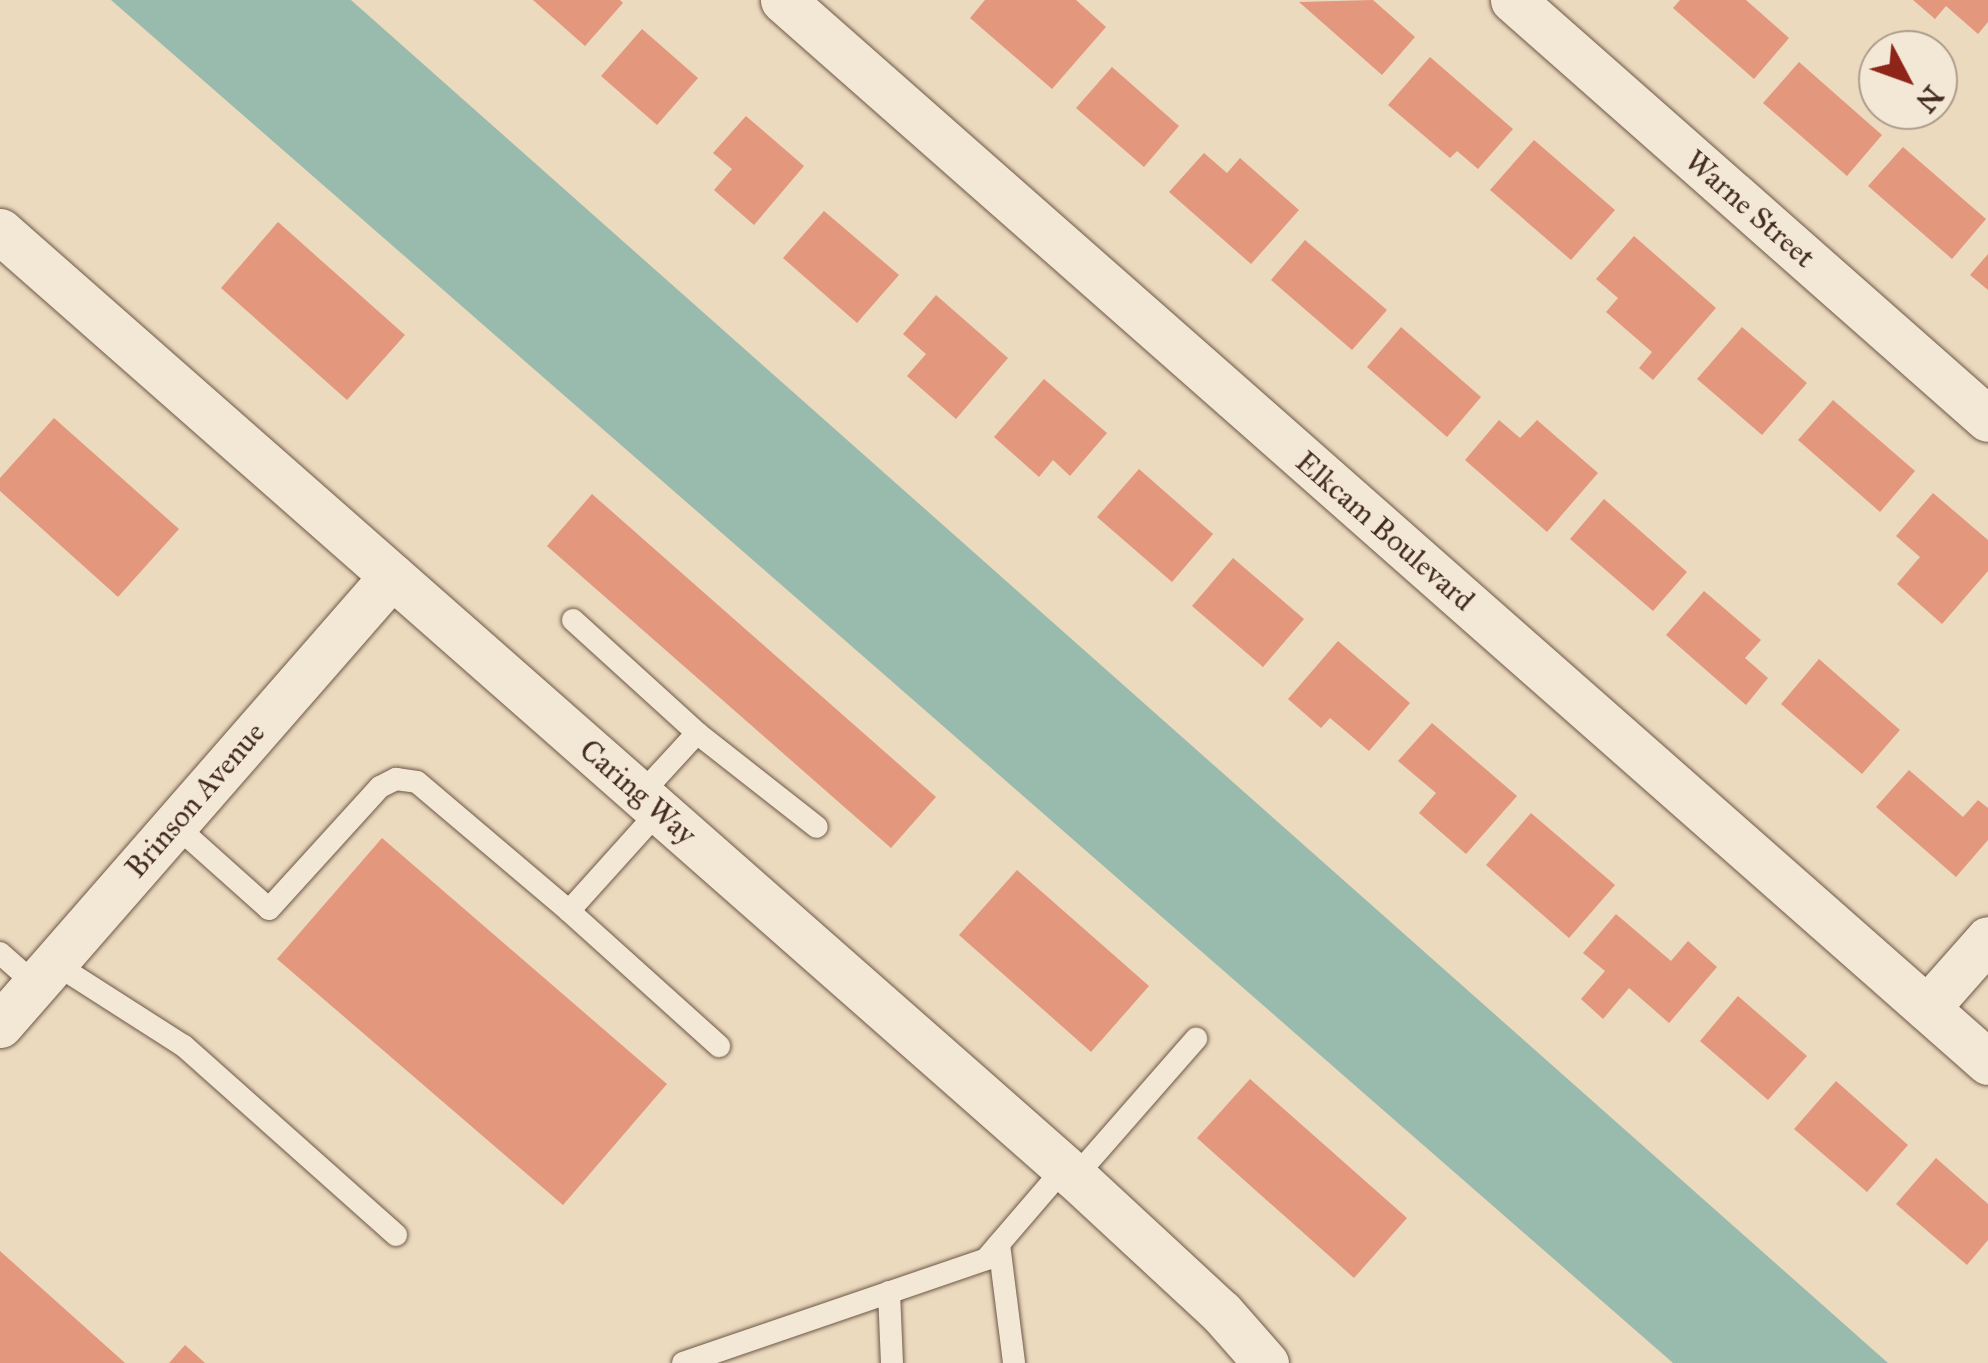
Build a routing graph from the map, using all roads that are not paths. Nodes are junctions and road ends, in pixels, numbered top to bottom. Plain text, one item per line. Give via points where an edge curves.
1 (783, 0) edge
2 (1513, 0) edge
3 (0, 230) edge
4 (1988, 418) edge
5 (392, 576) junction
6 (573, 620) dead end
7 (697, 733) junction
8 (650, 803) junction
9 (174, 824) junction
10 (818, 828) dead end
11 (569, 911) junction
12 (1988, 939) edge
13 (0, 953) edge
14 (44, 974) junction
15 (1927, 1008) junction
16 (0, 1025) edge
17 (1196, 1039) dead end
18 (719, 1046) dead end
19 (1988, 1062) edge
20 (1070, 1172) junction
21 (396, 1235) dead end
22 (999, 1244) junction
23 (889, 1292) junction
24 (683, 1363) edge
25 (892, 1363) edge
26 (1014, 1363) edge
27 (1266, 1363) edge

1 - 15 street, Elkcam Boulevard
2 - 4 street, Warne Street
3 - 5 street, Caring Way
5 - 8 street, Caring Way
5 - 9 street, Brinson Avenue
6 - 7 lane
7 - 8 lane
7 - 10 lane
8 - 11 lane
8 - 20 street, Caring Way
9 - 11 lane via 269,908 380,787 396,779 418,782
9 - 14 street, Brinson Avenue
11 - 18 lane
12 - 15 street
13 - 14 lane
14 - 16 street, Brinson Avenue
14 - 21 lane via 184,1046
15 - 19 street, Elkcam Boulevard
17 - 20 lane
20 - 22 lane
20 - 27 street, Caring Way
22 - 23 lane via 986,1259
22 - 26 lane
23 - 24 lane
23 - 25 lane

